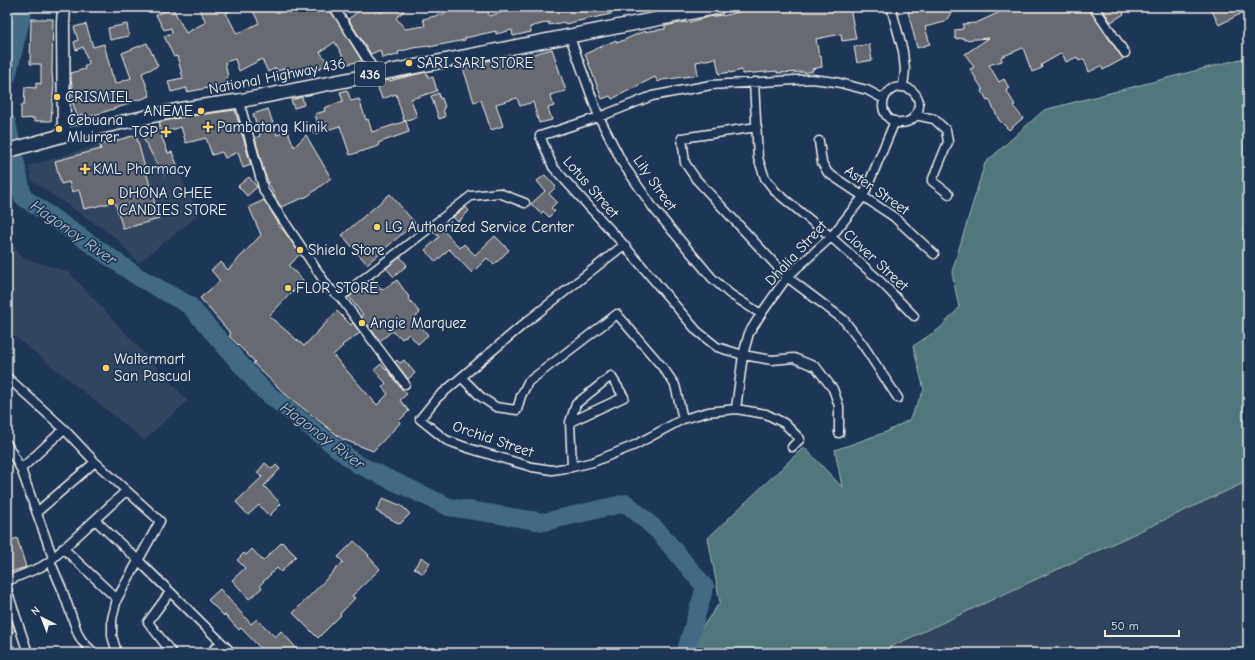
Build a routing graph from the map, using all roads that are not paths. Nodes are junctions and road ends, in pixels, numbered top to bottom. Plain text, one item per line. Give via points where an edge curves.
1 (64, 7) edge
2 (334, 7) edge
3 (718, 7) edge
4 (891, 7) edge
5 (1094, 7) edge
6 (677, 11) edge
7 (570, 37) junction
8 (1125, 53) dead end
9 (376, 73) junction
10 (754, 82) junction
11 (903, 87) junction
12 (884, 99) junction
13 (239, 101) junction
14 (915, 115) junction
15 (599, 117) junction
16 (895, 122) junction
17 (756, 127) junction
18 (64, 135) junction
19 (819, 141) dead end
20 (7, 151) edge
21 (949, 194) dead end
22 (863, 196) junction
23 (525, 203) dead end
24 (831, 237) junction
25 (624, 246) junction
26 (934, 254) dead end
27 (788, 277) junction
28 (340, 297) junction
29 (761, 314) junction
30 (914, 316) dead end
31 (743, 355) junction
32 (7, 377) edge
33 (462, 378) junction
34 (405, 384) dead end
35 (898, 398) dead end
36 (736, 409) junction
37 (683, 419) junction
38 (570, 422) junction
39 (64, 429) junction
40 (839, 433) dead end
41 (7, 444) edge
42 (792, 447) dead end
43 (95, 462) junction
44 (572, 467) junction
45 (21, 470) junction
46 (126, 491) junction
47 (37, 512) junction
48 (95, 520) junction
49 (63, 548) junction
50 (51, 560) junction
51 (138, 560) junction
52 (7, 581) edge
53 (7, 590) edge
54 (170, 592) junction
55 (117, 599) junction
56 (221, 643) junction
57 (28, 653) edge
58 (94, 653) edge
59 (117, 653) edge
60 (172, 653) edge
61 (210, 653) edge
62 (232, 653) edge

1 - 18 main road
2 - 9 street
3 - 6 main road, National Highway 436 / 436
4 - 11 street via 903,51
5 - 8 street
6 - 7 main road, National Highway 436 / 436
7 - 9 main road, National Highway 436 / 436
7 - 15 street, Lily Street
9 - 13 main road, National Highway 436 / 436
10 - 12 street, Lotus Street via 812,79 836,82 867,90
10 - 15 street, Lotus Street via 711,85 652,96
10 - 17 street, Clover Street
11 - 12 street via 891,90
11 - 14 street via 909,89 917,98 918,110
12 - 16 street via 884,110
13 - 18 main road, National Highway 436 / 436 via 183,109
13 - 28 street via 264,191 328,287
14 - 16 street via 906,122
14 - 21 street via 934,120 946,130 948,142 932,181
15 - 25 street, Lotus Street via 540,136 553,167
15 - 29 street, Lily Street via 623,164 654,209 712,278 730,294
16 - 22 street, Dhalia Street
17 - 24 street, Clover Street via 758,158 765,178 776,192
17 - 27 street via 682,138 685,162 696,179
18 - 20 main road, National Highway 436 / 436
19 - 22 street, Aster Street via 822,162 828,173
22 - 24 street, Dhalia Street
22 - 26 street, Aster Street via 894,217
23 - 28 street via 499,193 471,196
24 - 27 street, Dhalia Street
24 - 30 street, Clover Street
25 - 31 street, Lotus Street via 697,331 717,347
25 - 33 street, Orchid Street via 525,323
27 - 29 street, Dhalia Street
27 - 35 street via 844,320
28 - 34 street
29 - 31 street, Dhalia Street via 749,333
31 - 36 street, Dhalia Street
31 - 40 street, Lotus Street via 772,360 794,358 816,367 833,389 839,406
32 - 39 street
33 - 37 street via 481,397 496,407 516,410 528,382 617,314 675,385
33 - 44 street, Orchid Street via 437,398 420,419 446,440 468,448 532,468 552,470
36 - 37 street, Orchid Street via 708,412
36 - 42 street, Orchid Street via 766,414 784,423 800,440
37 - 44 street, Orchid Street via 635,445 593,462
38 - 38 street via 576,404 611,376 624,396
38 - 44 street
39 - 43 street
39 - 45 street
41 - 45 street
43 - 46 street
43 - 47 street
45 - 47 street
46 - 48 street
46 - 51 street via 160,521
47 - 50 street
48 - 49 street
48 - 51 street
49 - 50 street
49 - 55 street
50 - 52 street via 41,567
50 - 58 street via 78,634
51 - 54 street
51 - 55 street
53 - 57 street
54 - 56 street
54 - 60 street via 148,622
55 - 59 street via 112,619 112,636
56 - 61 street
56 - 62 street

